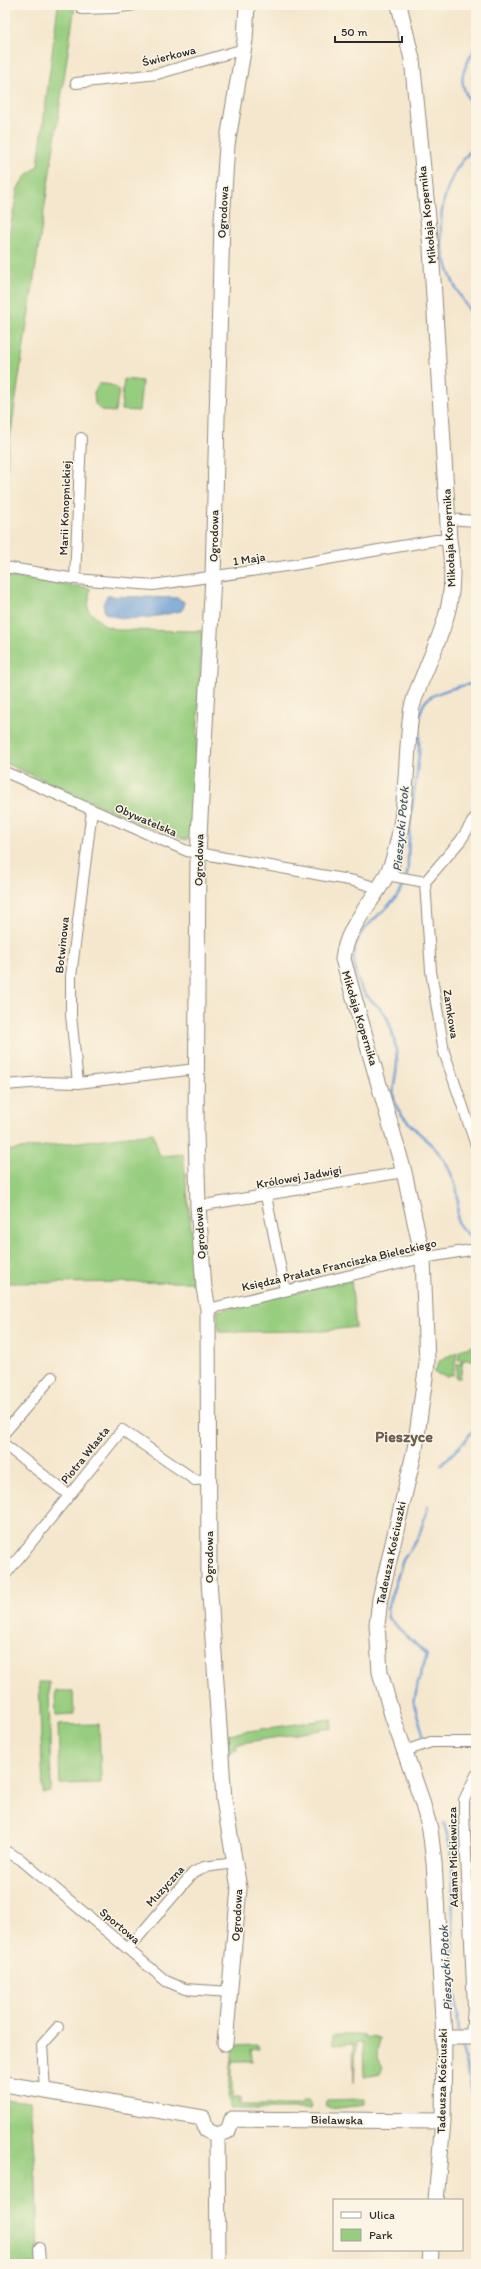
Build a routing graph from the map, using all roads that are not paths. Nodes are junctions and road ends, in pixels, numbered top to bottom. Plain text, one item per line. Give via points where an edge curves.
1 (134, 5) edge
2 (247, 5) edge
3 (399, 5) edge
4 (82, 9) dead end
5 (244, 49) junction
6 (76, 83) dead end
7 (81, 438) dead end
8 (448, 519) junction
9 (476, 520) edge
10 (449, 540) junction
11 (5, 567) edge
12 (213, 577) junction
13 (75, 579) junction
14 (5, 772) edge
15 (92, 810) junction
16 (476, 816) edge
17 (198, 854) junction
18 (387, 875) junction
19 (425, 882) junction
20 (378, 888) junction
21 (196, 1069) junction
22 (78, 1083) junction
23 (5, 1085) edge
24 (476, 1145) edge
25 (404, 1172) junction
26 (266, 1196) junction
27 (198, 1206) junction
28 (476, 1249) edge
29 (423, 1258) junction
30 (285, 1290) junction
31 (208, 1309) junction
32 (427, 1353) joint
33 (52, 1377) dead end
34 (5, 1432) edge
35 (5, 1445) edge
36 (209, 1479) junction
37 (69, 1496) junction
38 (5, 1575) edge
39 (476, 1742) edge
40 (411, 1749) junction
41 (476, 1775) edge
42 (5, 1852) edge
43 (472, 1860) edge
44 (235, 1863) junction
45 (128, 1949) junction
46 (231, 1992) junction
47 (58, 2027) dead end
48 (447, 2036) junction
49 (471, 2037) edge
50 (225, 2043) dead end
51 (5, 2084) edge
52 (45, 2090) junction
53 (443, 2121) junction
54 (217, 2135) junction
55 (436, 2199) edge
56 (39, 2248) dead end
57 (431, 2251) edge
58 (40, 2264) edge
59 (218, 2264) edge
60 (430, 2264) edge

1 - 4 street
2 - 5 street, Ogrodowa
3 - 8 street, Mikołaja Kopernika via 412,59 431,248
5 - 6 street, Świerkowa via 157,74
5 - 12 street, Ogrodowa via 227,145 223,213
7 - 13 street, Marii Konopnickiej
8 - 9 street
8 - 10 street, Mikołaja Kopernika
10 - 12 street, 1 Maja via 436,540
10 - 18 street, Mikołaja Kopernika via 453,577 450,608 411,712 406,788 400,830
11 - 13 street, 1 Maja
12 - 13 street, 1 Maja via 153,585
12 - 17 street, Ogrodowa
14 - 15 street, Obywatelska
15 - 17 street, Obywatelska
15 - 22 street, Botwinowa via 71,976 71,1015
16 - 19 street via 461,840
17 - 20 street, Obywatelska via 354,881
17 - 21 street, Ogrodowa
18 - 19 street
18 - 20 street, Mikołaja Kopernika
19 - 24 street, Zamkowa via 431,971 444,1052
20 - 25 street, Mikołaja Kopernika via 349,936 343,959
21 - 22 street
21 - 27 street, Ogrodowa
22 - 23 street
25 - 26 street, Królowej Jadwigi
25 - 29 street, Mikołaja Kopernika
26 - 27 street, Królowej Jadwigi
26 - 30 street
27 - 31 street, Ogrodowa
28 - 29 street, Księdza Prałata Franciszka Bieleckiego
29 - 30 street, Księdza Prałata Franciszka Bieleckiego
29 - 32 street, Mikołaja Kopernika
30 - 31 street, Księdza Prałata Franciszka Bieleckiego
31 - 36 street, Ogrodowa
32 - 40 street, Tadeusza Kościuszki via 415,1450 380,1599 377,1625 380,1672 392,1715
33 - 34 street
35 - 37 street
36 - 37 street, Piotra Własta via 195,1480 122,1430
36 - 44 street, Ogrodowa via 208,1580 224,1800
37 - 38 street, Piotra Własta
39 - 40 street via 431,1742
40 - 48 street, Tadeusza Kościuszki via 430,1829
41 - 43 street, Adama Mickiewicza via 464,1800
42 - 45 street, Sportowa via 20,1859
43 - 49 street, Adama Mickiewicza via 467,1913 473,2007
44 - 45 street, Muzyczna via 204,1867 193,1873
44 - 46 street, Ogrodowa via 239,1888
45 - 46 street, Sportowa via 166,1980 185,1990
46 - 50 street, Ogrodowa
47 - 52 street via 42,2045
48 - 49 street
48 - 53 street, Tadeusza Kościuszki
51 - 52 street
52 - 54 street via 203,2118 206,2130
53 - 54 street, Bielawska via 232,2119 228,2131
53 - 55 street, Tadeusza Kościuszki
54 - 59 street
56 - 58 street
57 - 60 street

